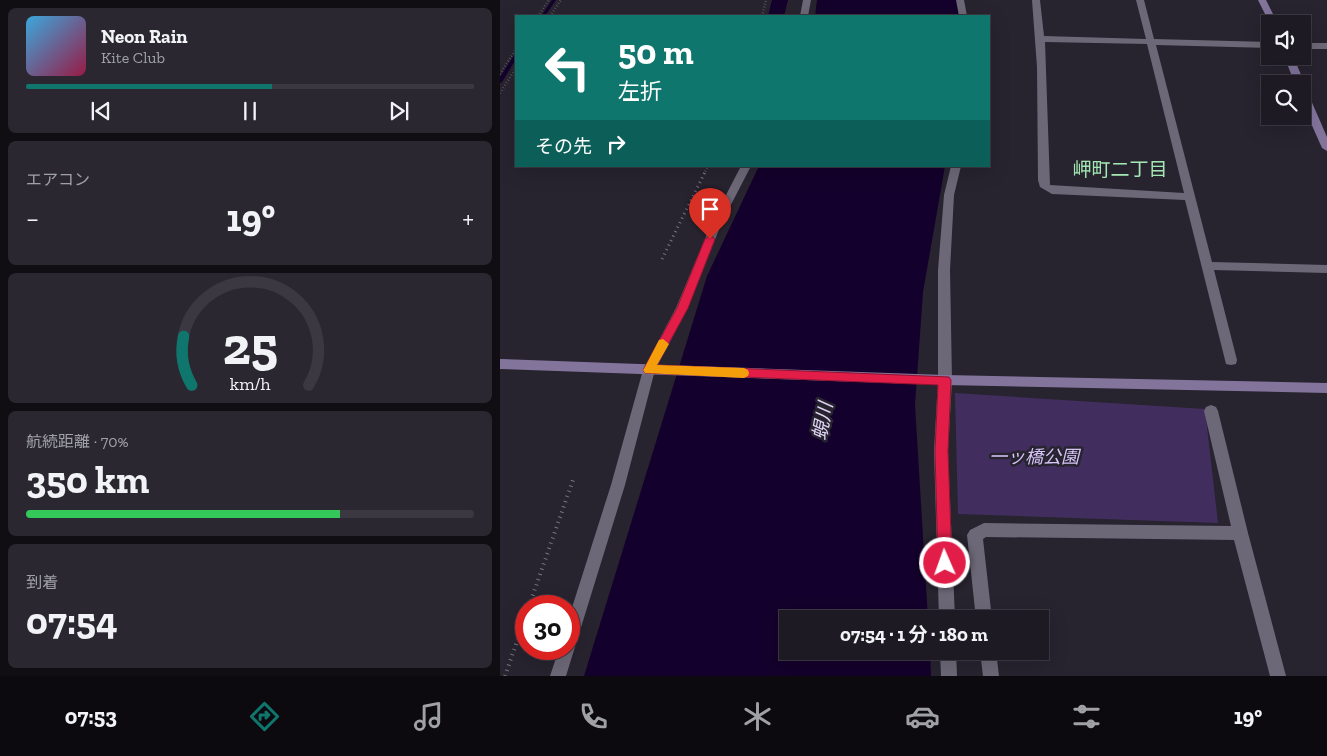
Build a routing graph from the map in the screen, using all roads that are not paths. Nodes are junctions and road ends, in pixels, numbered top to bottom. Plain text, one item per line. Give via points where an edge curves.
1 (807, 0) edge
2 (960, 0) edge
3 (1036, 0) edge
4 (1140, 0) edge
5 (1262, 0) edge
6 (804, 15) edge
7 (962, 15) edge
8 (1270, 15) edge
9 (1041, 38) junction
10 (1151, 42) junction
11 (1261, 45) edge
12 (1311, 46) edge
13 (1327, 46) edge
14 (1311, 112) edge
15 (1327, 148) edge
16 (745, 167) edge
17 (956, 167) edge
18 (1189, 197) junction
19 (1208, 266) junction
20 (1327, 269) edge
21 (1231, 360) dead end
22 (500, 364) edge
23 (654, 370) junction
24 (945, 380) junction
25 (1327, 388) edge
26 (1211, 411) dead end
27 (1240, 533) junction
28 (580, 607) edge
29 (947, 610) edge
30 (983, 610) edge
31 (563, 660) edge
32 (948, 660) edge
33 (989, 660) edge
34 (558, 676) edge
35 (949, 676) edge
36 (991, 676) edge
37 (1278, 676) edge

1 - 6 street
2 - 7 street
3 - 9 street
4 - 10 street
5 - 8 street
9 - 10 street
9 - 18 street via 1045,187 1052,190
10 - 11 street
10 - 18 street
12 - 13 street
14 - 15 street
16 - 23 street via 717,222
17 - 24 street via 949,195 944,270
18 - 19 street
19 - 20 street
19 - 21 street
22 - 23 street
23 - 24 street
23 - 28 street
24 - 25 street
24 - 29 street via 942,451
26 - 27 street
27 - 30 street via 984,530 974,535
27 - 37 street
31 - 34 street
32 - 35 street
33 - 36 street

